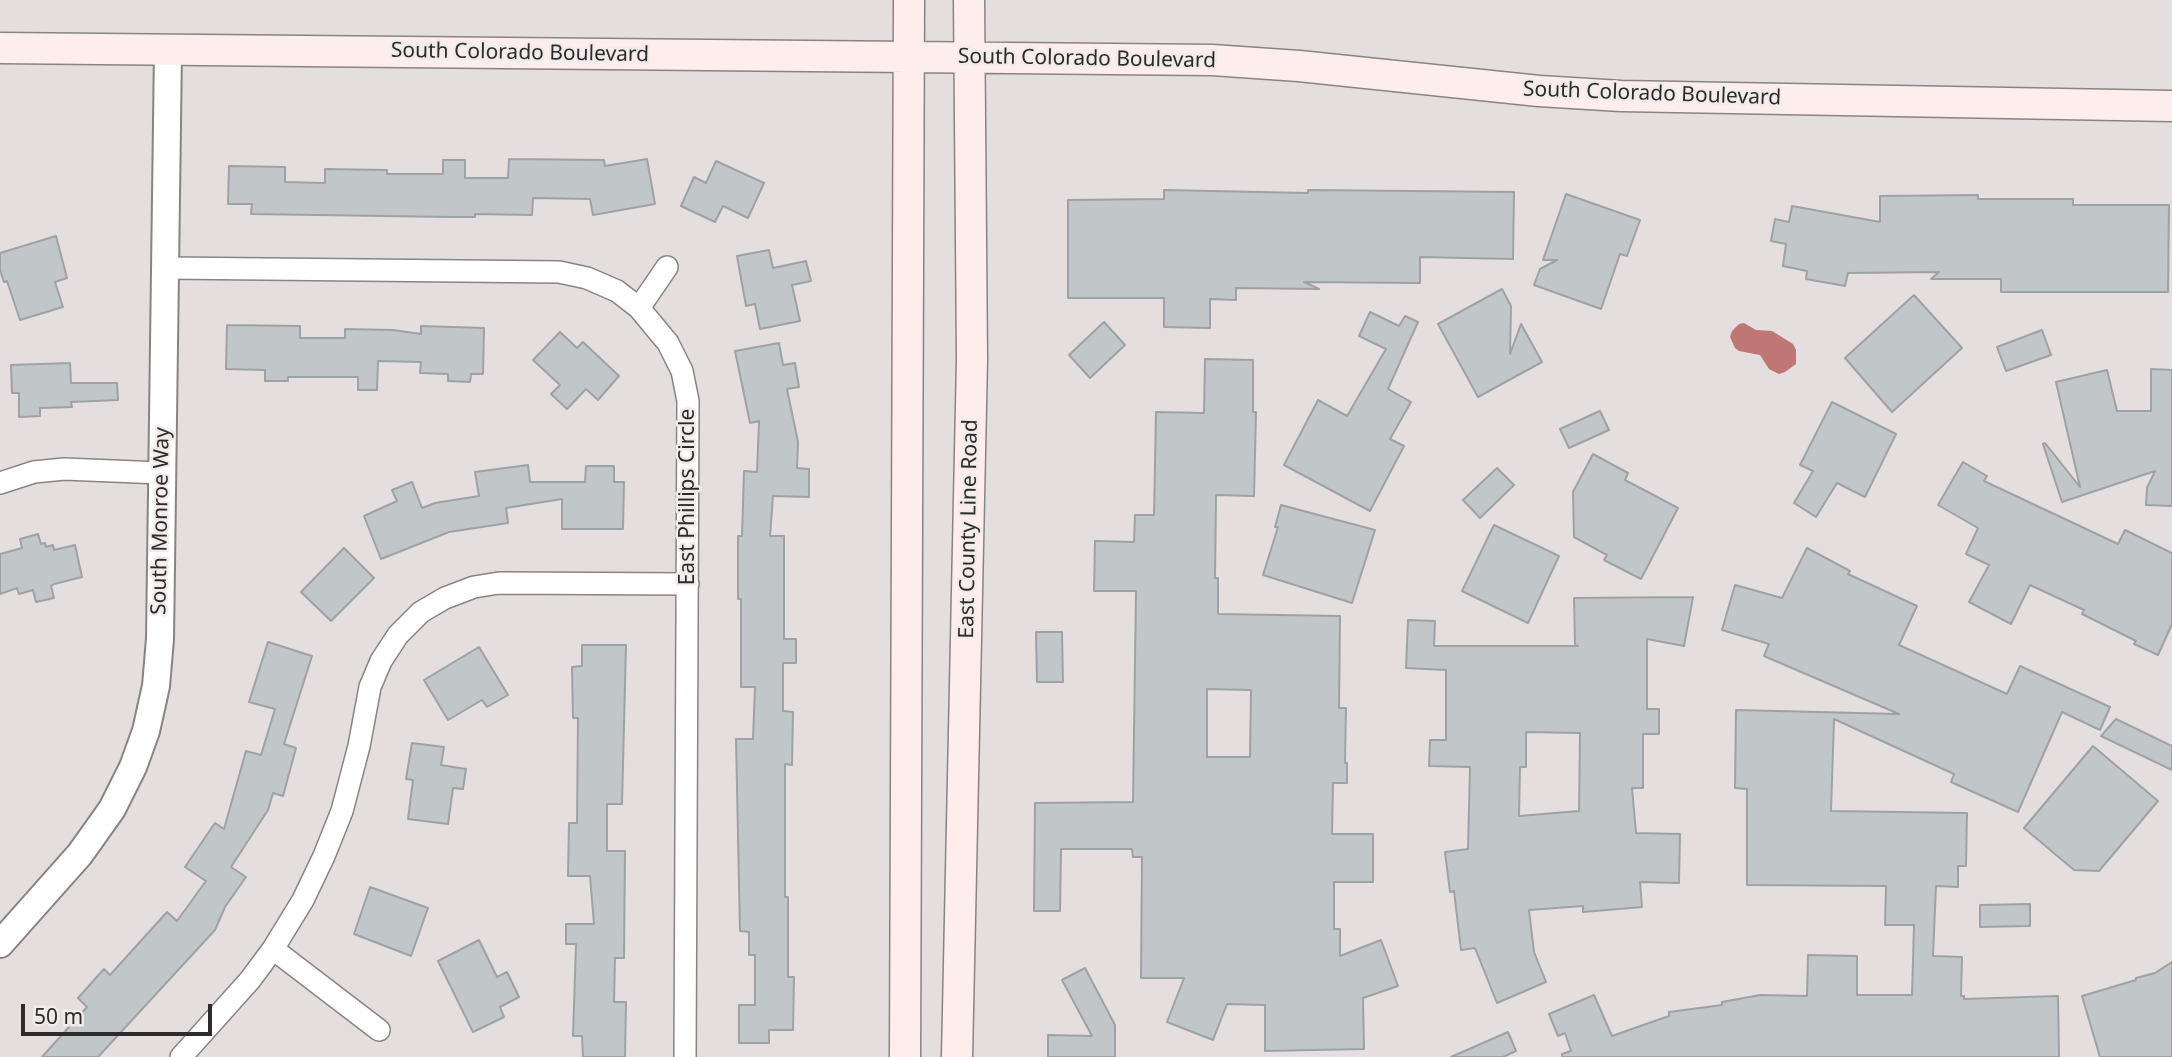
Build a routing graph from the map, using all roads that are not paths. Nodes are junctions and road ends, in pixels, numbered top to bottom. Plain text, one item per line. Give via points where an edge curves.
1 (909, 0) edge
2 (969, 0) edge
3 (0, 48) edge
4 (168, 50) junction
5 (909, 57) junction
6 (970, 58) junction
7 (2172, 106) edge
8 (667, 267) dead end
9 (166, 268) junction
10 (639, 307) junction
11 (162, 474) junction
12 (0, 483) edge
13 (688, 584) junction
14 (0, 944) edge
15 (273, 949) junction
16 (379, 1030) dead end
17 (181, 1057) edge
18 (685, 1057) edge
19 (905, 1057) edge
20 (957, 1057) edge

1 - 5 main road
2 - 6 main road, East County Line Road
3 - 4 main road, South Colorado Boulevard
4 - 5 main road, South Colorado Boulevard
4 - 9 street, South Monroe Way
5 - 6 main road, South Colorado Boulevard
5 - 19 main road
6 - 7 main road, South Colorado Boulevard via 1253,62 1621,96
6 - 20 main road, East County Line Road via 972,359
8 - 10 street
9 - 10 street, East Phillips Circle via 559,272 617,291
9 - 11 street, South Monroe Way
10 - 13 street, East Phillips Circle via 668,343 682,371 688,401
11 - 12 street via 64,469
11 - 14 street, South Monroe Way via 160,639 146,731 112,809
13 - 15 street via 499,583 474,587 421,612 381,661 370,687 342,811 303,900
13 - 18 street, East Phillips Circle
15 - 16 street
15 - 17 street

